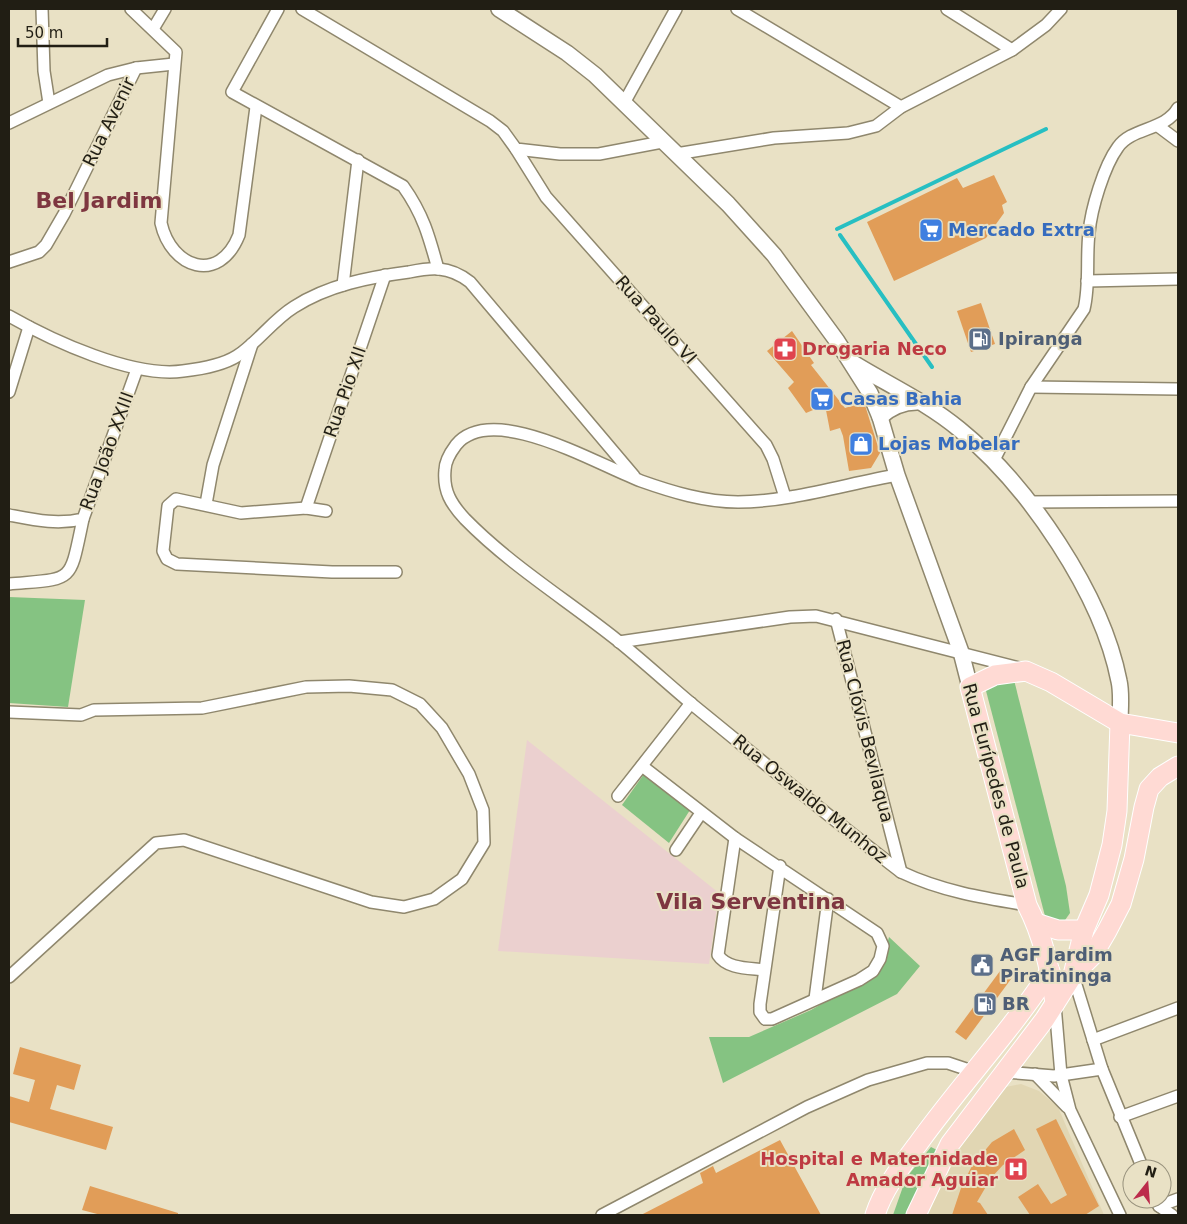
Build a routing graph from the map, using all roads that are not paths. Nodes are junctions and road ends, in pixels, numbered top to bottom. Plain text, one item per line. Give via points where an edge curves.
1 (42, 9) edge
2 (131, 9) edge
3 (165, 9) edge
4 (278, 9) edge
5 (302, 9) edge
6 (499, 9) edge
7 (676, 9) edge
8 (737, 9) edge
9 (947, 9) edge
10 (1061, 9) edge
11 (153, 29) junction
12 (1012, 50) junction
13 (174, 64) junction
14 (136, 68) junction
15 (49, 103) junction
16 (624, 103) junction
17 (256, 107) junction
18 (901, 108) junction
19 (1178, 108) edge
20 (9, 123) edge
21 (1158, 126) junction
22 (1178, 141) edge
23 (662, 142) junction
24 (516, 149) junction
25 (676, 154) junction
26 (358, 160) junction
27 (9, 262) edge
28 (438, 268) junction
29 (384, 275) junction
30 (1178, 279) edge
31 (1087, 281) junction
32 (343, 285) junction
33 (9, 316) edge
34 (29, 327) junction
35 (252, 342) junction
36 (851, 362) junction
37 (137, 369) junction
38 (1030, 387) junction
39 (1178, 390) edge
40 (9, 392) edge
41 (917, 402) junction
42 (880, 417) junction
43 (994, 460) junction
44 (897, 474) junction
45 (637, 479) junction
46 (784, 497) junction
47 (1178, 501) edge
48 (1028, 502) junction
49 (206, 504) junction
50 (306, 508) junction
51 (326, 511) dead end
52 (9, 515) edge
53 (83, 519) junction
54 (396, 572) dead end
55 (9, 584) edge
56 (836, 620) junction
57 (619, 642) junction
58 (960, 652) junction
59 (1026, 671) junction
60 (970, 687) junction
61 (691, 703) junction
62 (9, 712) edge
63 (1120, 723) junction
64 (1178, 733) edge
65 (642, 766) junction
66 (1178, 766) edge
67 (618, 796) dead end
68 (701, 813) junction
69 (735, 838) junction
70 (676, 850) dead end
71 (780, 866) junction
72 (901, 872) junction
73 (828, 899) junction
74 (1027, 905) junction
75 (1036, 923) junction
76 (1084, 930) junction
77 (764, 970) junction
78 (1050, 971) junction
79 (1073, 975) junction
80 (9, 977) edge
81 (815, 999) junction
82 (1055, 1003) junction
83 (1178, 1008) edge
84 (1093, 1040) junction
85 (1102, 1069) junction
86 (975, 1072) junction
87 (1006, 1072) junction
88 (1034, 1074) junction
89 (1061, 1076) junction
90 (1178, 1096) edge
91 (1070, 1110) junction
92 (1120, 1117) junction
93 (1139, 1159) edge
94 (602, 1215) edge
95 (875, 1215) edge
96 (916, 1215) edge
97 (1120, 1215) edge

1 - 15 street via 44,71
2 - 11 street
3 - 11 street
4 - 17 street via 232,92
5 - 24 street, Rua Paulo VI via 490,121 503,131
6 - 16 street, Rua Eurípedes de Paula via 595,74
7 - 16 street
8 - 18 street
9 - 12 street
10 - 12 street via 1046,25
11 - 13 street via 176,52
12 - 18 street
13 - 14 street
13 - 17 street via 161,223 170,246 185,260 197,265 212,265 233,249 239,235
14 - 15 street via 108,75
14 - 27 street, Rua Avenir via 46,245 34,254
15 - 20 street
16 - 23 street, Rua Eurípedes de Paula
17 - 26 street
18 - 25 street via 876,126 863,130 774,138
19 - 21 street
21 - 22 street
21 - 31 street via 1128,138 1117,147 1095,204 1089,232
23 - 24 street via 600,154
23 - 25 street, Rua Eurípedes de Paula
24 - 46 street, Rua Paulo VI via 546,197 766,445
25 - 36 street, Rua Eurípedes de Paula via 774,255
26 - 28 street via 403,186 427,226
26 - 32 street
28 - 29 street
28 - 45 street via 470,282
29 - 32 street
29 - 50 street, Rua Pio XII
30 - 31 street
31 - 38 street via 1087,297 1079,319
32 - 35 street via 315,294 293,307
33 - 34 street
34 - 37 street
34 - 40 street
35 - 37 street via 237,356 198,369 156,372
35 - 49 street via 213,465
36 - 41 street
36 - 42 street, Rua Eurípedes de Paula
37 - 53 street, Rua João XXIII
38 - 39 street
38 - 43 street
41 - 42 street via 906,402
41 - 43 street via 949,420
42 - 44 street, Rua Eurípedes de Paula
43 - 48 street
44 - 46 street, Rua Oswaldo Munhoz
44 - 58 street, Rua Eurípedes de Paula
45 - 46 street, Rua Oswaldo Munhoz via 673,492 710,500 739,502
45 - 57 street, Rua Oswaldo Munhoz via 550,443 500,429 471,433 458,442 445,465 447,496 464,518 499,550
47 - 48 street
48 - 63 street via 1076,574 1108,639 1120,683
49 - 50 street via 241,513
49 - 54 street via 176,500 168,506 163,551 167,559 177,564
50 - 51 street
52 - 53 street, Rua João XXIII via 50,523
53 - 55 street via 69,574 58,580
56 - 57 street via 816,616 790,617
56 - 58 street
56 - 72 street, Rua Clóvis Bevilaqua
57 - 61 street, Rua Oswaldo Munhoz
58 - 59 street
58 - 60 street, Rua Eurípedes de Paula
59 - 60 main road via 995,675
59 - 63 main road
60 - 74 main road, Rua Eurípedes de Paula
61 - 65 street
61 - 72 street, Rua Oswaldo Munhoz
62 - 80 street via 81,715 94,710 202,708 306,687 392,690 420,704 442,728 469,774 483,810 484,843 462,880 434,899 404,907 372,902 184,840 156,843
63 - 64 main road
63 - 76 main road via 1117,811 1112,844 1099,895
65 - 67 street
65 - 68 street
66 - 79 main road via 1160,777 1150,789 1121,904 1093,954
68 - 69 street
68 - 70 street
69 - 71 street
69 - 77 street via 718,955 731,965
71 - 73 street
71 - 77 street
72 - 74 street, Rua Oswaldo Munhoz via 936,887
73 - 81 street
73 - 81 street via 877,933 883,946 874,971
74 - 75 main road, Rua Eurípedes de Paula
75 - 76 main road via 1058,930
75 - 78 main road, Rua Eurípedes de Paula
76 - 79 main road
77 - 81 street via 760,1012 765,1019 772,1019
78 - 82 main road, Rua Eurípedes de Paula
78 - 86 main road
79 - 82 main road
79 - 84 street
82 - 87 main road
82 - 89 street, Rua Eurípedes de Paula
83 - 84 street
84 - 85 street
85 - 89 street
85 - 92 street
86 - 94 street via 948,1063 927,1063 868,1080 807,1107
86 - 95 main road via 890,1182
87 - 88 street
87 - 96 main road via 950,1144
88 - 89 street
88 - 91 street
89 - 91 street, Rua Eurípedes de Paula
90 - 92 street
91 - 97 street, Rua Eurípedes de Paula
92 - 93 street

